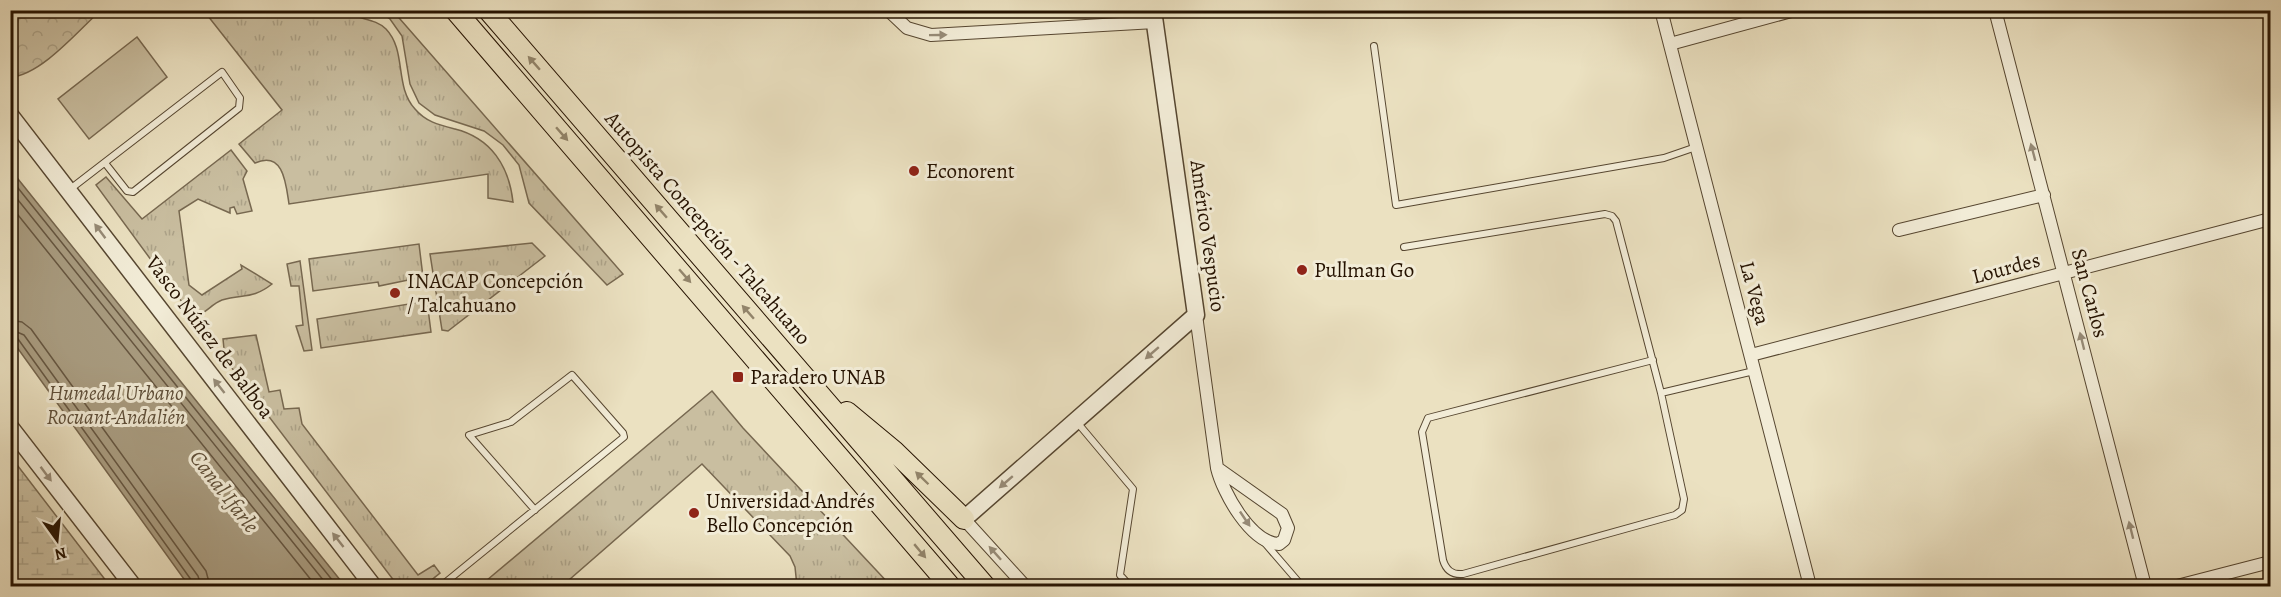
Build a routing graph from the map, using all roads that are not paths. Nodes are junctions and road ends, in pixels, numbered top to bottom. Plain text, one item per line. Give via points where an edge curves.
1 (455, 10) edge
2 (488, 10) edge
3 (888, 10) edge
4 (1661, 10) edge
5 (1795, 10) edge
6 (1995, 10) edge
7 (1154, 16) edge
8 (1670, 44) junction
9 (1374, 46) dead end
10 (10, 115) edge
11 (1697, 147) junction
12 (105, 163) junction
13 (69, 190) junction
14 (2044, 195) junction
15 (2271, 219) edge
16 (1899, 230) dead end
17 (1404, 246) dead end
18 (2065, 273) junction
19 (1196, 315) junction
20 (1751, 355) junction
21 (1653, 360) junction
22 (1755, 371) junction
23 (811, 385) junction
24 (1661, 393) junction
25 (1076, 421) junction
26 (10, 427) edge
27 (1218, 468) junction
28 (535, 510) junction
29 (964, 519) junction
30 (1264, 541) junction
31 (2271, 561) edge
32 (133, 586) edge
33 (374, 586) edge
34 (441, 586) edge
35 (950, 586) edge
36 (985, 586) edge
37 (1025, 586) edge
38 (1130, 586) edge
39 (1302, 586) edge
40 (1810, 586) edge
41 (2145, 586) edge
42 (2177, 586) edge

1 -> 35 main road
23 -> 2 main road, Autopista Concepción - Talcahuano
3 -> 7 street via 907,28 931,35
4 - 8 street, La Vega
5 - 8 street
14 -> 6 street, San Carlos
7 - 19 street, Américo Vespucio
8 - 11 street, La Vega
9 - 11 lane via 1396,205 1664,158
10 - 13 street, Vasco Núñez de Balboa
11 - 20 street, La Vega
12 - 12 lane via 127,191 133,192 239,108 241,100 222,72
12 - 13 lane
33 -> 13 street, Vasco Núñez de Balboa
14 - 16 street
14 - 18 street, San Carlos
15 - 18 street, Lourdes
17 - 21 lane via 1612,216
18 - 20 street, Lourdes
41 -> 18 street, San Carlos
19 -> 25 street
19 - 27 street, Américo Vespucio
20 - 22 street, La Vega
21 - 24 lane
21 - 24 lane via 1428,418 1422,432 1446,568 1463,574 1679,513 1684,499
22 - 24 lane
22 - 40 street, La Vega
29 -> 23 main road via 894,451
23 - 36 main road, Autopista Concepción - Talcahuano
25 -> 29 street
25 - 38 lane via 1133,489 1120,575
26 -> 32 street
27 -> 30 street, Américo Vespucio via 1225,490 1256,536
27 - 30 street via 1282,514 1288,528 1284,540 1279,544
28 - 28 lane via 624,437 572,375 511,422 469,435
28 - 34 lane
37 -> 29 street
30 - 39 lane
31 - 42 street

